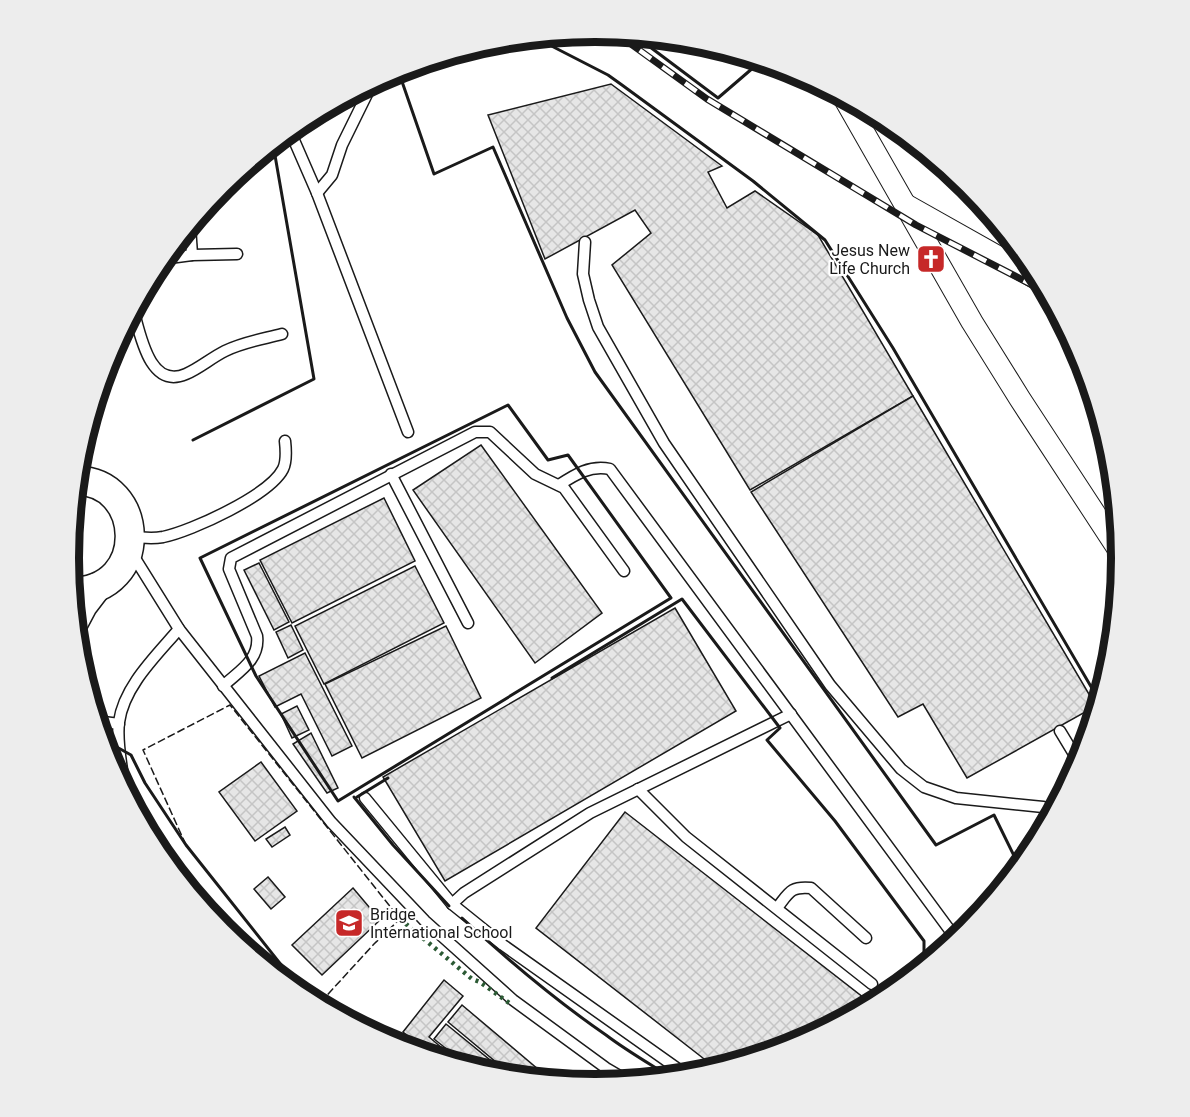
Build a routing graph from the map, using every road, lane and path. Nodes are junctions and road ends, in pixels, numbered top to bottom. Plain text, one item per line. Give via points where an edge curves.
1 (366, 95) edge
2 (851, 110) edge
3 (294, 139) edge
4 (316, 193) junction
5 (906, 205) junction
6 (191, 237) edge
7 (585, 242) dead end
8 (237, 254) dead end
9 (192, 255) junction
10 (176, 257) edge
11 (1023, 271) edge
12 (137, 321) edge
13 (282, 334) dead end
14 (408, 432) dead end
15 (285, 441) dead end
16 (391, 474) junction
17 (85, 478) edge
18 (559, 485) junction
19 (1111, 538) edge
20 (130, 543) junction
21 (624, 571) dead end
22 (84, 590) edge
23 (81, 608) edge
24 (468, 623) dead end
25 (179, 628) junction
26 (223, 686) junction
27 (791, 714) junction
28 (105, 722) edge
29 (119, 724) junction
30 (1060, 731) dead end
31 (1073, 753) edge
32 (123, 767) edge
33 (638, 789) junction
34 (365, 798) dead end
35 (1047, 808) edge
36 (452, 904) junction
37 (777, 908) junction
38 (951, 932) edge
39 (866, 938) dead end
40 (872, 984) dead end
41 (677, 1068) edge
42 (617, 1074) edge

1 - 4 lane via 332,175
2 - 5 street
3 - 4 lane
4 - 14 lane
5 - 11 street
5 - 19 street via 972,322
6 - 9 lane
7 - 35 lane via 583,274 598,327 664,443 830,685 901,769 924,787 956,798
8 - 9 lane
9 - 10 lane
12 - 13 lane via 145,351 160,374 166,376 183,376 227,350
15 - 20 lane via 282,471 254,496 207,522
16 - 18 lane via 484,430 535,474
16 - 24 lane
16 - 26 lane via 231,558 229,569 258,646 254,658
17 - 20 main road via 106,490 120,505 129,522
18 - 21 lane
18 - 27 lane via 585,470 610,469
20 - 22 main road via 117,573
20 - 25 lane
22 - 23 main road
25 - 26 lane
25 - 29 lane via 139,677 123,705
26 - 42 lane via 331,822 424,921 513,1000
27 - 33 lane
27 - 38 lane
28 - 29 lane
29 - 32 lane
30 - 31 lane
33 - 36 lane via 590,813
33 - 37 lane via 686,837
34 - 36 lane
36 - 41 lane via 503,945
37 - 39 lane via 791,889 812,888
37 - 40 lane

